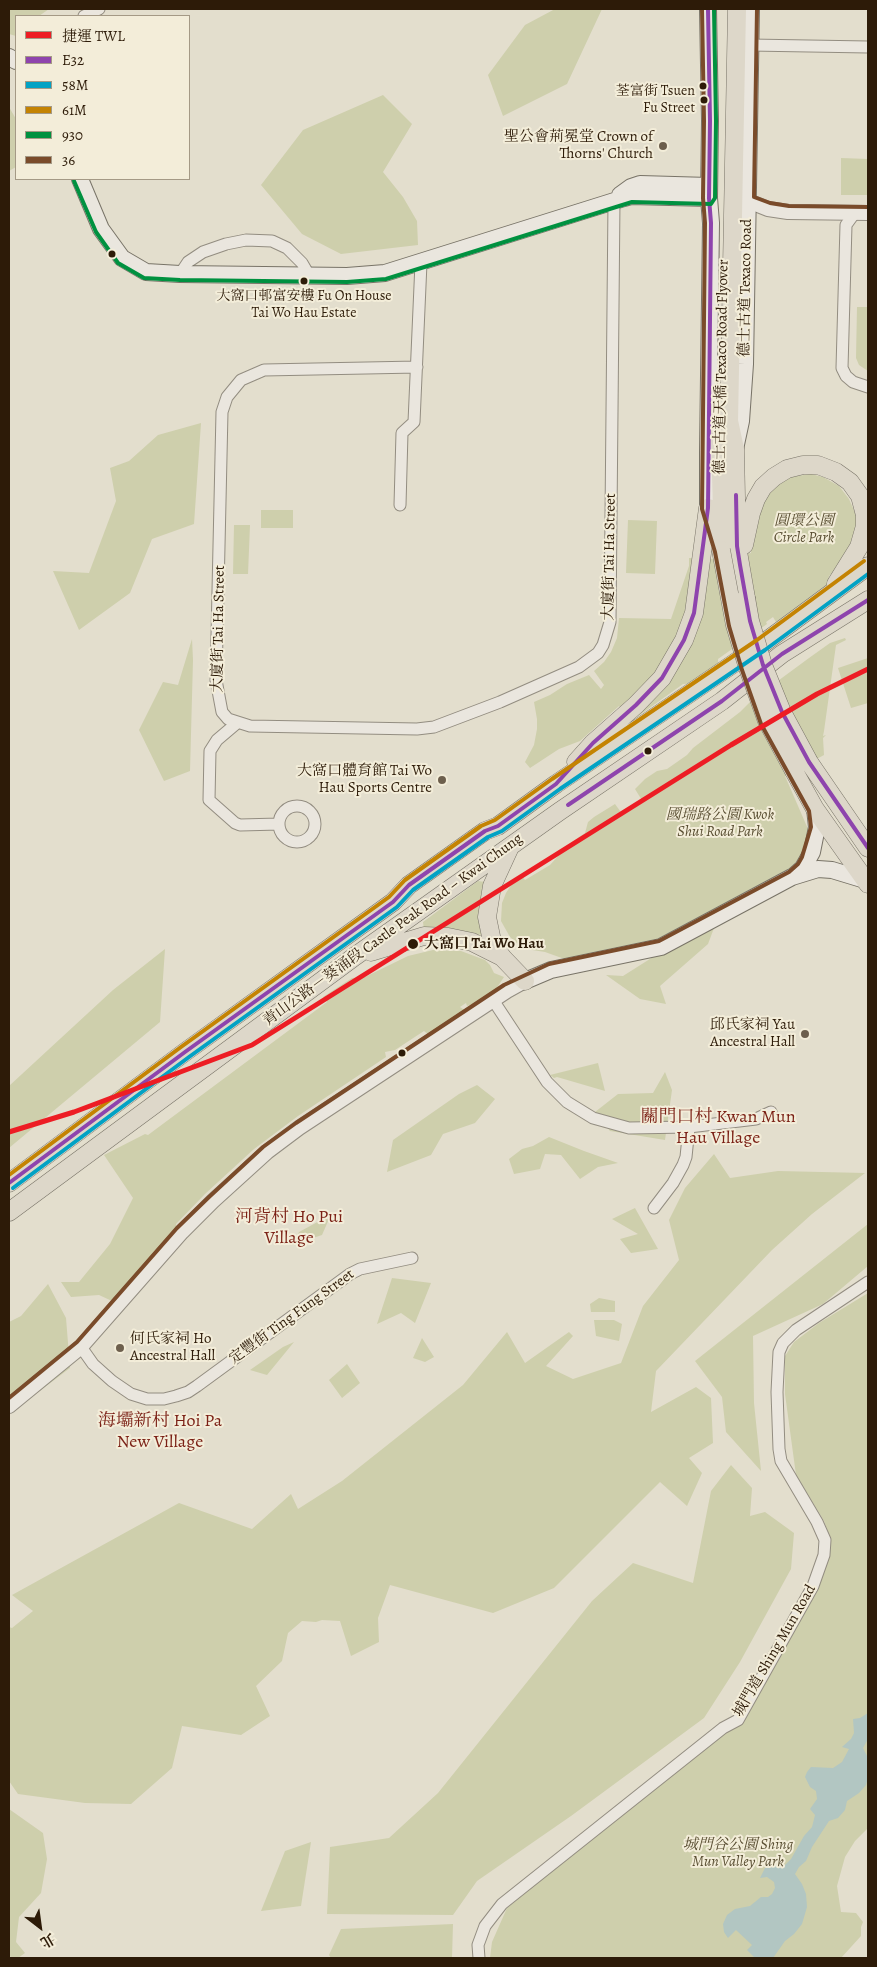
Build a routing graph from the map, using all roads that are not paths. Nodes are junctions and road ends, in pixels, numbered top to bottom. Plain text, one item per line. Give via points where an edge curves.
1 (100, 9) edge
2 (708, 9) edge
3 (728, 9) edge
4 (737, 9) edge
5 (751, 9) edge
6 (86, 15) edge
7 (750, 45) junction
8 (868, 47) edge
9 (80, 180) edge
10 (709, 192) junction
11 (614, 201) junction
12 (748, 201) junction
13 (861, 214) edge
14 (421, 263) junction
15 (180, 274) junction
16 (309, 275) junction
17 (416, 366) junction
18 (868, 387) edge
19 (735, 449) junction
20 (400, 505) dead end
21 (708, 508) junction
22 (721, 550) junction
23 (740, 566) junction
24 (868, 566) edge
25 (832, 591) junction
26 (868, 600) edge
27 (237, 723) junction
28 (802, 766) junction
29 (556, 784) junction
30 (815, 809) junction
31 (279, 824) dead end
32 (511, 846) junction
33 (868, 848) edge
34 (792, 877) junction
35 (867, 882) edge
36 (354, 957) junction
37 (502, 957) junction
38 (525, 981) junction
39 (493, 1000) junction
40 (771, 1112) dead end
41 (689, 1127) junction
42 (9, 1183) edge
43 (654, 1208) dead end
44 (9, 1212) edge
45 (412, 1258) dead end
46 (868, 1282) edge
47 (81, 1347) junction
48 (9, 1406) edge
49 (479, 1958) edge

1 - 6 street
2 - 10 main road
3 - 22 main road, 德士古道天橋 Texaco Road Flyover via 719,372
4 - 19 main road, 德士古道天橋 Texaco Road Flyover via 729,421
5 - 7 main road, 德士古道 Texaco Road
7 - 8 street
7 - 12 main road, 德士古道 Texaco Road
9 - 15 main road via 101,229 122,258 146,272
10 - 11 main road via 640,184
10 - 21 main road
11 - 14 main road
11 - 27 street, 大廈街 Tai Ha Street via 610,622 598,653 579,667 434,727 250,726
12 - 13 street via 788,212
12 - 19 main road, 德士古道 Texaco Road via 745,364 741,421
13 - 18 street via 846,225 842,368 853,382
14 - 16 main road via 385,273
14 - 17 street
15 - 16 main road
15 - 16 street via 188,262 203,252 246,240 272,241 287,248
17 - 20 street via 414,422 402,433
17 - 27 street, 大廈街 Tai Ha Street via 264,370 242,380 227,397 222,412 216,680 222,712
19 - 23 main road, 德士古道 Texaco Road
21 - 22 main road
21 - 29 main road via 694,613 684,640 662,678 593,743
22 - 28 main road, 德士古道天橋 Texaco Road Flyover, bridge via 735,625 767,721
23 - 25 main road via 754,506 763,488 774,476 787,469 818,465 850,482 860,496 865,515 859,547
23 - 28 main road, bridge via 750,621 763,665
24 - 25 main road, 青山公路－葵涌段 Castle Peak Road – Kwai Chung
25 - 29 main road, 青山公路－葵涌段 Castle Peak Road – Kwai Chung via 761,645
26 - 32 main road, 青山公路－葵涌段 Castle Peak Road – Kwai Chung via 782,654 722,701
27 - 31 street via 217,740 210,752 209,800 240,825
28 - 30 main road
28 - 33 main road
29 - 42 main road, 青山公路－葵涌段 Castle Peak Road – Kwai Chung via 409,885 393,902
30 - 34 main road via 817,827 812,852 803,868
30 - 35 main road
32 - 36 main road, 青山公路－葵涌段 Castle Peak Road – Kwai Chung
32 - 37 main road via 492,886 486,917 492,941
34 - 35 main road via 818,869 832,870
34 - 38 main road via 661,947 551,970
36 - 37 main road via 424,936 472,942
36 - 44 main road, 青山公路－葵涌段 Castle Peak Road – Kwai Chung
37 - 38 main road
38 - 39 street
39 - 41 street via 547,1082 579,1111 629,1128
39 - 47 street via 267,1152 182,1232
40 - 41 street via 756,1119
41 - 43 street via 683,1165
45 - 47 street, 定豐街 Ting Fung Street via 360,1268 197,1386 176,1396 147,1399 131,1394 93,1364
46 - 49 street, 城門道 Shing Mun Road via 796,1330 778,1352 781,1461 818,1522 825,1540 824,1555 813,1586 738,1720 723,1728 502,1904 484,1926 478,1945
47 - 48 street

